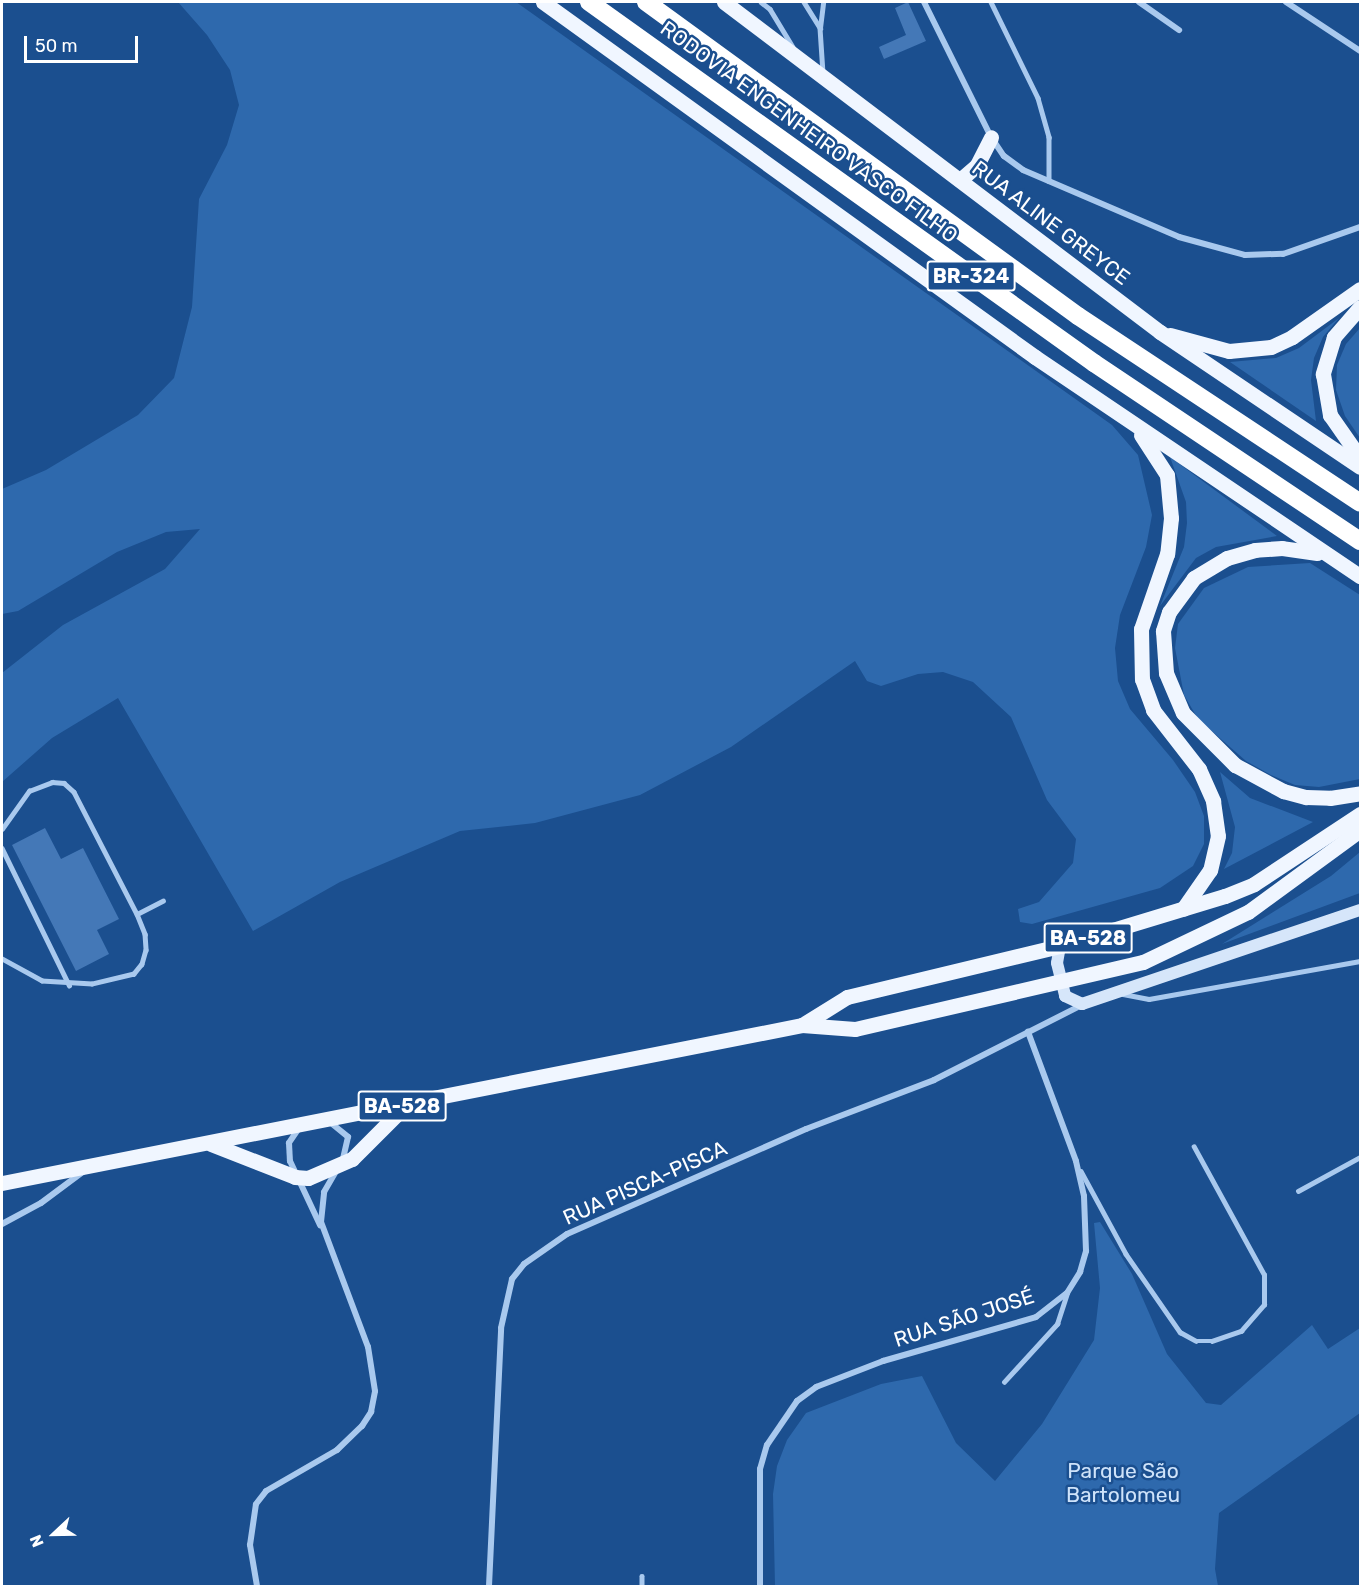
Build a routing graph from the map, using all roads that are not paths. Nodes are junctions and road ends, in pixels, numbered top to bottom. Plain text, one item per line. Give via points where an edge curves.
1 (543, 2) edge
2 (589, 2) edge
3 (646, 2) edge
4 (724, 2) edge
5 (761, 2) edge
6 (804, 2) edge
7 (823, 2) edge
8 (924, 2) edge
9 (991, 2) edge
10 (1138, 2) edge
11 (1286, 2) edge
12 (820, 28) junction
13 (1179, 30) dead end
14 (1360, 51) edge
15 (801, 59) junction
16 (823, 76) junction
17 (991, 138) junction
18 (960, 180) junction
19 (1050, 181) junction
20 (1360, 227) edge
21 (1360, 289) edge
22 (1360, 307) edge
23 (1160, 332) junction
24 (1118, 412) junction
25 (1360, 458) edge
26 (1360, 466) edge
27 (1360, 503) edge
28 (1360, 541) edge
29 (1323, 554) junction
30 (1360, 576) edge
31 (1360, 793) edge
32 (1360, 814) edge
33 (2, 829) edge
34 (1359, 833) edge
35 (2, 848) edge
36 (163, 901) dead end
37 (1183, 909) junction
38 (1360, 910) edge
39 (137, 914) junction
40 (1060, 946) junction
41 (2, 959) edge
42 (1360, 961) edge
43 (1061, 982) junction
44 (69, 985) junction
45 (1117, 992) junction
46 (1082, 1004) junction
47 (802, 1025) junction
48 (1028, 1032) junction
49 (406, 1105) junction
50 (327, 1122) junction
51 (301, 1127) junction
52 (208, 1143) junction
53 (1194, 1147) dead end
54 (1360, 1157) edge
55 (1076, 1161) junction
56 (90, 1166) junction
57 (339, 1167) junction
58 (295, 1177) junction
59 (2, 1183) edge
60 (1298, 1191) dead end
61 (2, 1224) edge
62 (326, 1236) junction
63 (1067, 1293) junction
64 (1004, 1382) dead end
65 (642, 1576) dead end
66 (257, 1587) edge
67 (489, 1587) edge
68 (642, 1587) edge
69 (760, 1587) edge

1 - 24 main road
2 - 28 highway, RODOVIA ENGENHEIRO VASCO FILHO / BR-324 via 1103,369
3 - 27 highway, RODOVIA ENGENHEIRO VASCO FILHO / BR-324 via 1078,316
4 - 15 main road, RUA ALINE GREYCE
5 - 15 lane via 770,9
6 - 12 lane
7 - 12 lane
8 - 17 street
9 - 19 lane via 1038,98 1049,137
10 - 13 street
11 - 14 street
12 - 16 lane
15 - 16 main road, RUA ALINE GREYCE
16 - 18 main road, RUA ALINE GREYCE
17 - 18 main road via 977,165
17 - 19 street via 1004,156
18 - 23 main road, RUA ALINE GREYCE
19 - 20 street via 1179,237 1245,255 1283,254
21 - 23 main road via 1292,337 1271,347 1229,351
22 - 25 main road via 1334,338 1323,374 1330,416
23 - 26 main road, RUA ALINE GREYCE
24 - 29 main road
24 - 37 main road via 1148,441 1159,458 1167,475 1170,498 1167,554 1141,629 1142,679 1153,710 1200,769 1216,818 1218,836 1210,870
29 - 30 main road
29 - 31 main road via 1282,548 1255,550 1227,558 1194,578 1169,612 1163,631 1166,674 1184,713 1235,765 1283,791 1330,798
32 - 37 main road, BA-528 via 1254,884
33 - 39 lane via 29,791 52,782 64,783 74,792
34 - 43 main road via 1248,912 1143,962
35 - 44 lane
36 - 39 lane
37 - 40 main road, BA-528
38 - 45 street
39 - 44 lane via 146,950 134,974 112,981
40 - 43 street via 1056,956
40 - 47 main road, BA-528 via 848,997
41 - 44 lane via 42,981
42 - 45 lane via 1149,999
43 - 46 street via 1070,1001
43 - 47 main road via 855,1029
45 - 46 street
46 - 48 street, RUA PISCA-PISCA
47 - 49 main road, BA-528
48 - 55 street, RUA SÃO JOSÉ
48 - 67 street, RUA PISCA-PISCA via 934,1080 806,1129 567,1234 524,1264 512,1279 501,1328
49 - 50 main road, BA-528
49 - 57 main road via 366,1148
50 - 51 main road, BA-528
50 - 57 street via 337,1124 348,1137 348,1151
51 - 52 main road, BA-528
51 - 58 street via 289,1143
52 - 56 main road, BA-528
52 - 58 main road
53 - 55 lane via 1264,1275 1264,1305 1241,1331 1212,1341 1196,1341 1180,1332 1126,1254
54 - 60 lane
55 - 63 street, RUA SÃO JOSÉ via 1084,1196 1086,1251
56 - 59 main road, BA-528
56 - 61 street via 64,1188
57 - 58 main road via 308,1178
57 - 62 street via 322,1202 321,1222
58 - 62 street
62 - 66 street via 368,1347 375,1391 371,1412 336,1450 266,1491 256,1504 250,1545
63 - 64 lane via 1057,1324
63 - 69 street, RUA SÃO JOSÉ via 1036,1317 883,1361 816,1387 797,1401 767,1445 760,1469
65 - 68 lane

